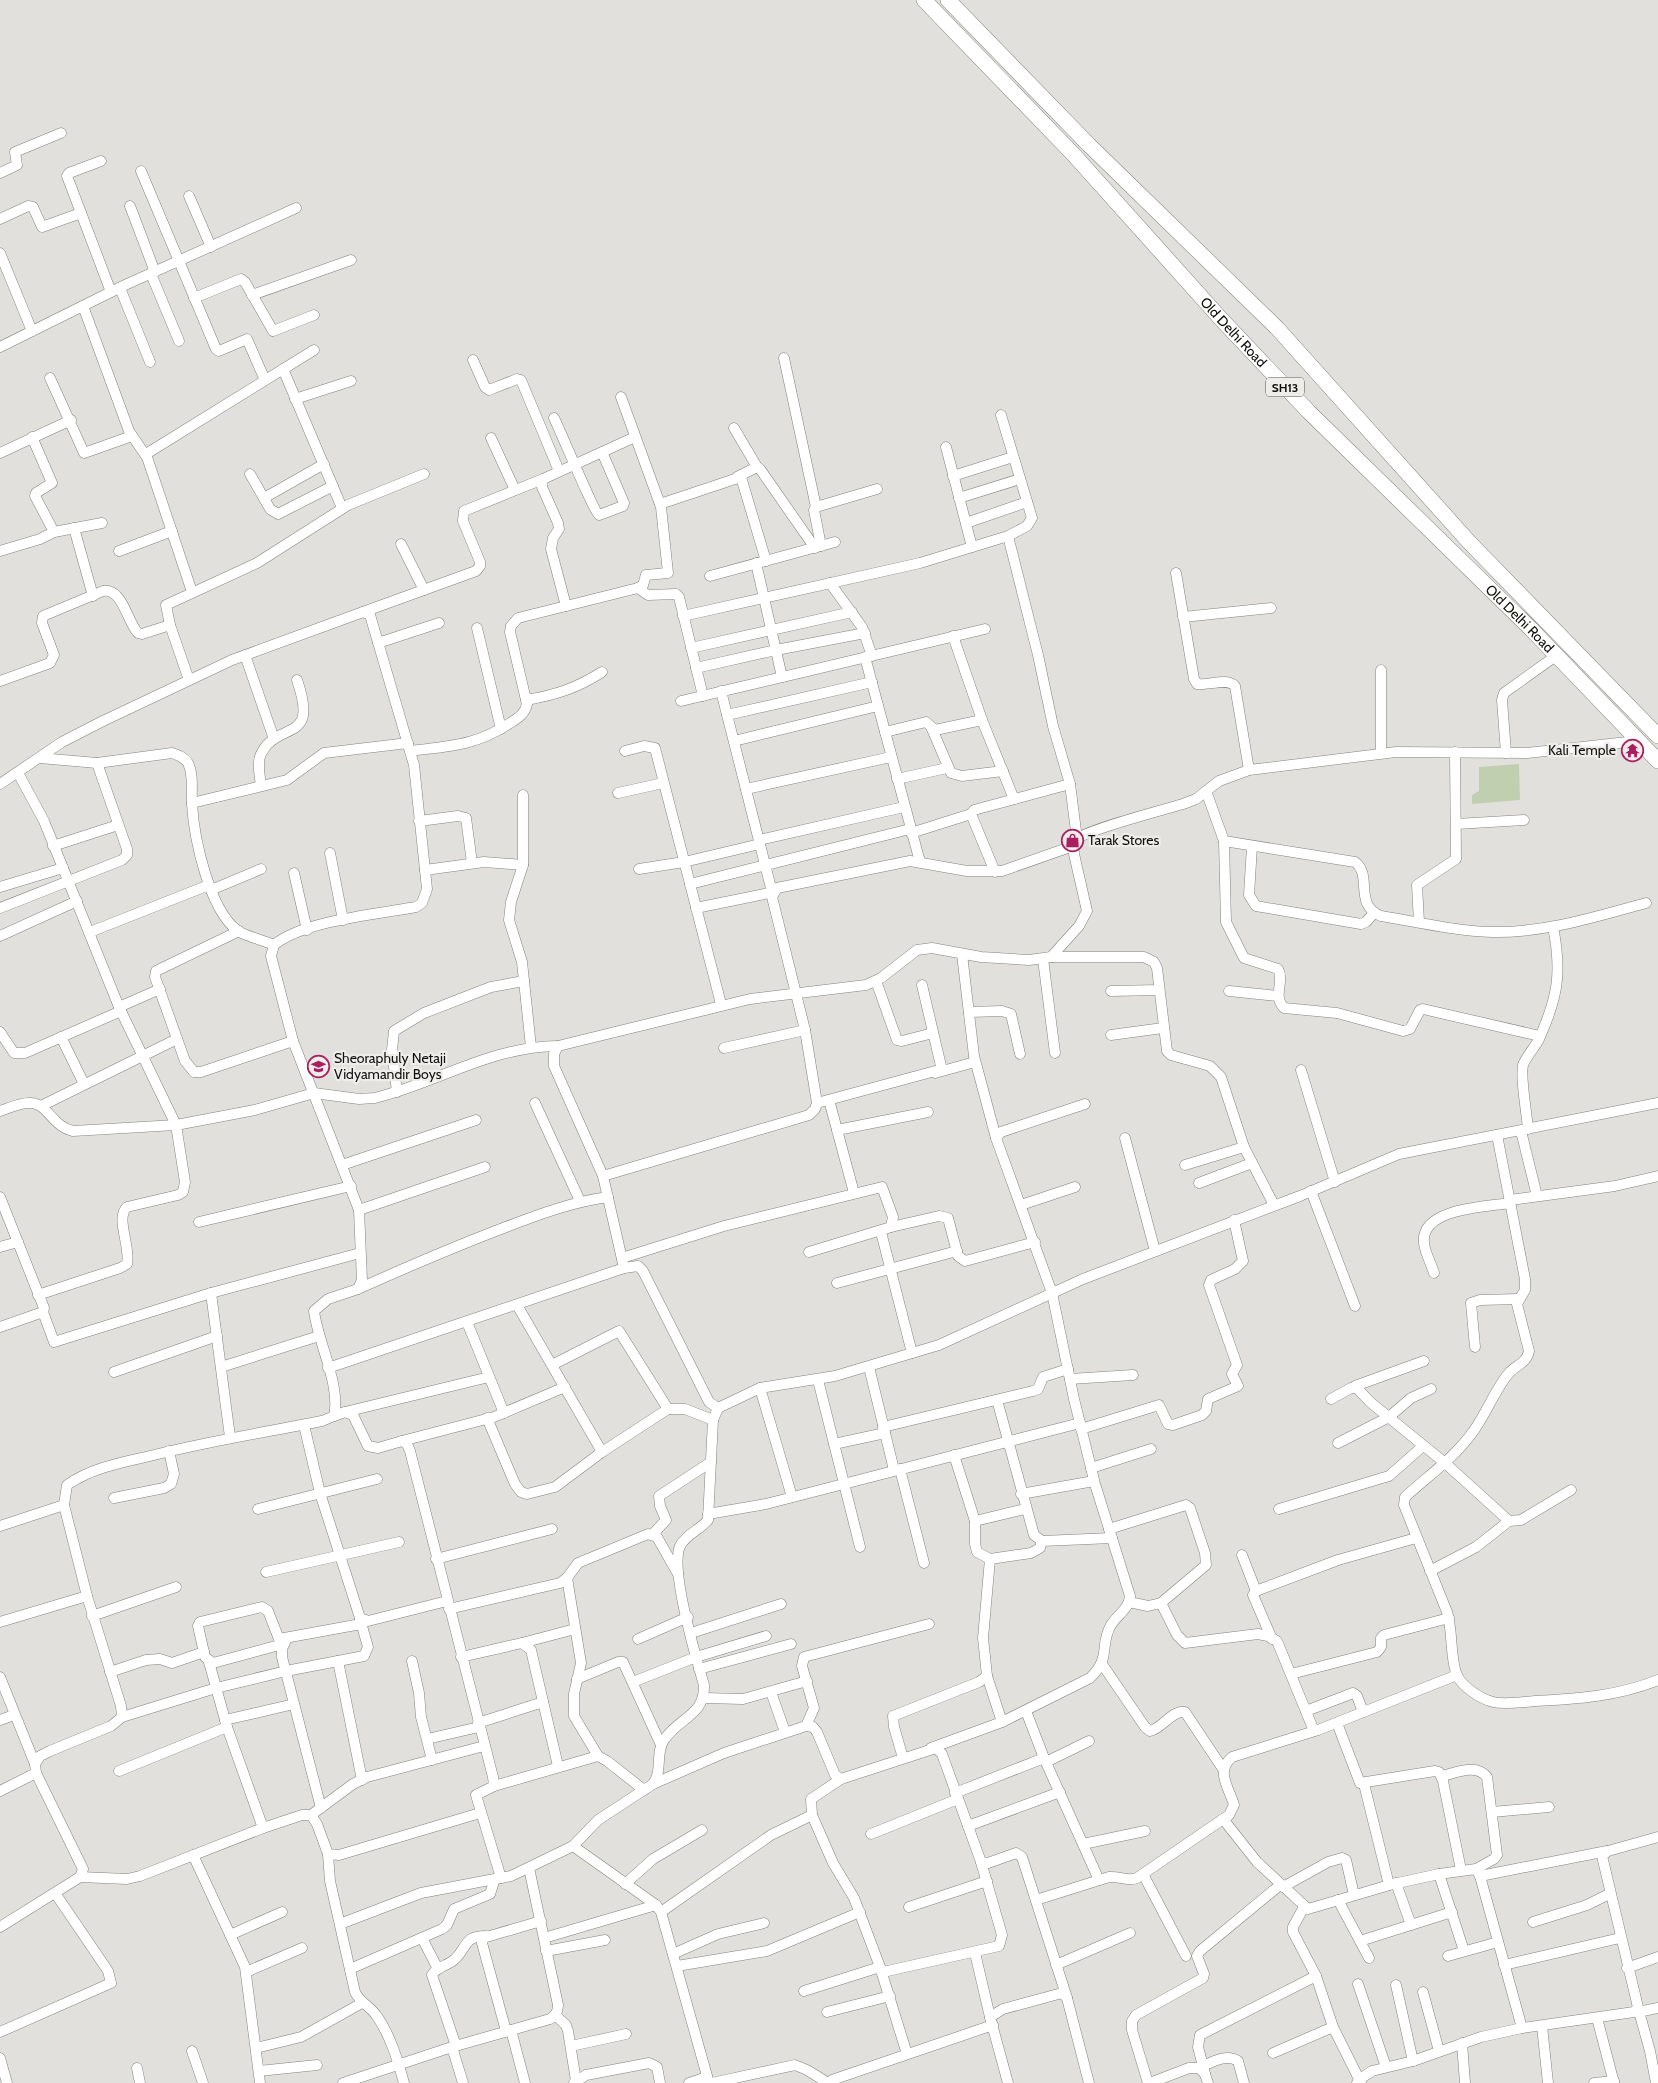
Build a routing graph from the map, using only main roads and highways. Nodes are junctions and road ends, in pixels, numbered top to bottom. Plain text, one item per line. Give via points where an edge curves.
1 (924, 0) edge
2 (948, 0) edge
3 (1657, 734) edge
4 (1658, 761) edge

1 - 4 main road, Old Delhi Road / SH13 via 1074,155 1309,412 1557,655
2 - 3 main road, Old Delhi Road / SH13 via 1089,145 1277,328 1469,542

